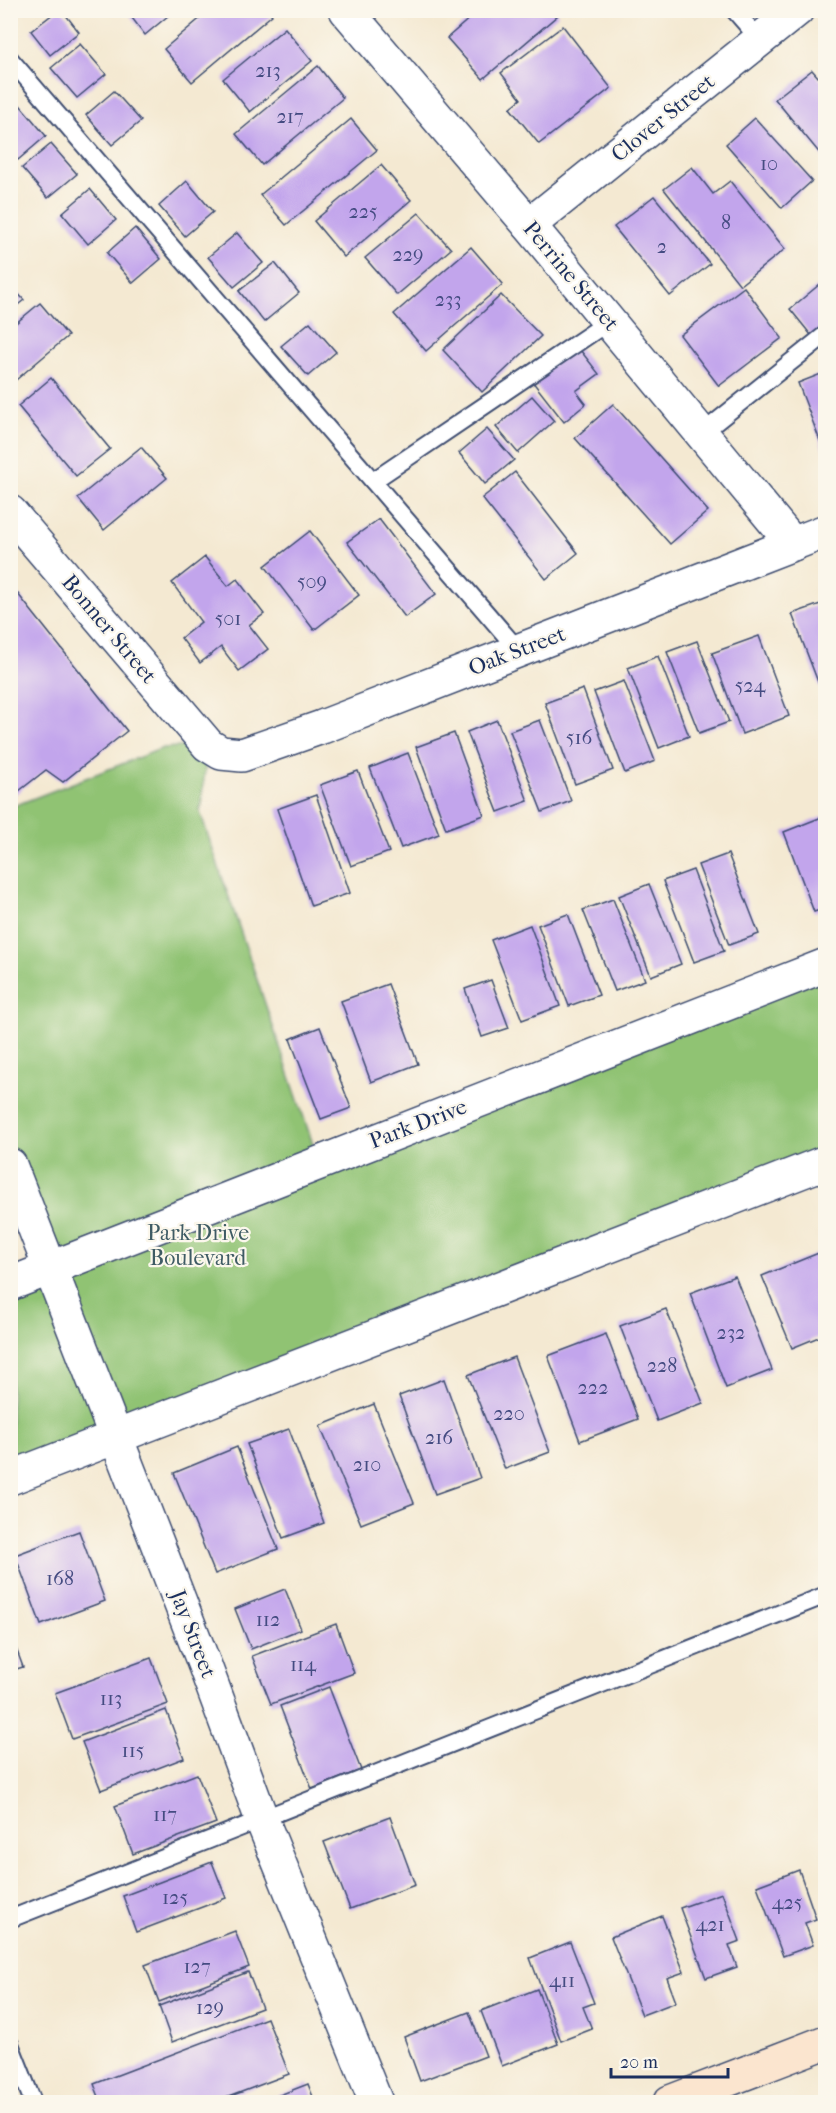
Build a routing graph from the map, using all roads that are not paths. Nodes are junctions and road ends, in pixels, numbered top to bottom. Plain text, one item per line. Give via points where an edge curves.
1 (346, 10) edge
2 (734, 10) edge
3 (797, 10) edge
4 (760, 40) junction
5 (10, 58) edge
6 (529, 225) junction
7 (608, 322) junction
8 (825, 334) edge
9 (701, 434) junction
10 (373, 481) junction
11 (10, 512) edge
12 (825, 531) edge
13 (793, 544) junction
14 (519, 651) junction
15 (208, 745) joint
16 (825, 966) edge
17 (825, 1162) edge
18 (10, 1164) edge
19 (52, 1268) junction
20 (10, 1284) edge
21 (116, 1438) junction
22 (10, 1478) edge
23 (825, 1594) edge
24 (262, 1820) junction
25 (10, 1918) edge
26 (825, 2042) edge
27 (10, 2044) edge
28 (33, 2103) edge
29 (376, 2103) edge
30 (670, 2103) edge

1 - 6 street, Perrine Street
2 - 4 lane
3 - 4 street, Clover Street
4 - 6 street, Clover Street
5 - 10 lane
6 - 7 street, Perrine Street
7 - 9 street, Perrine Street
7 - 10 lane
8 - 9 lane
9 - 13 street, Perrine Street
10 - 14 lane
11 - 15 street, Bonner Street
12 - 13 street, Oak Street
13 - 14 street, Oak Street
14 - 15 street, Oak Street via 242,755 221,753
16 - 19 street, Park Drive
17 - 21 street
18 - 19 street, Jay Street
19 - 20 street, Park Drive
19 - 21 street, Jay Street
21 - 22 street
21 - 24 street, Jay Street
23 - 24 lane
24 - 25 lane
24 - 29 street, Jay Street
26 - 30 street
27 - 28 lane

